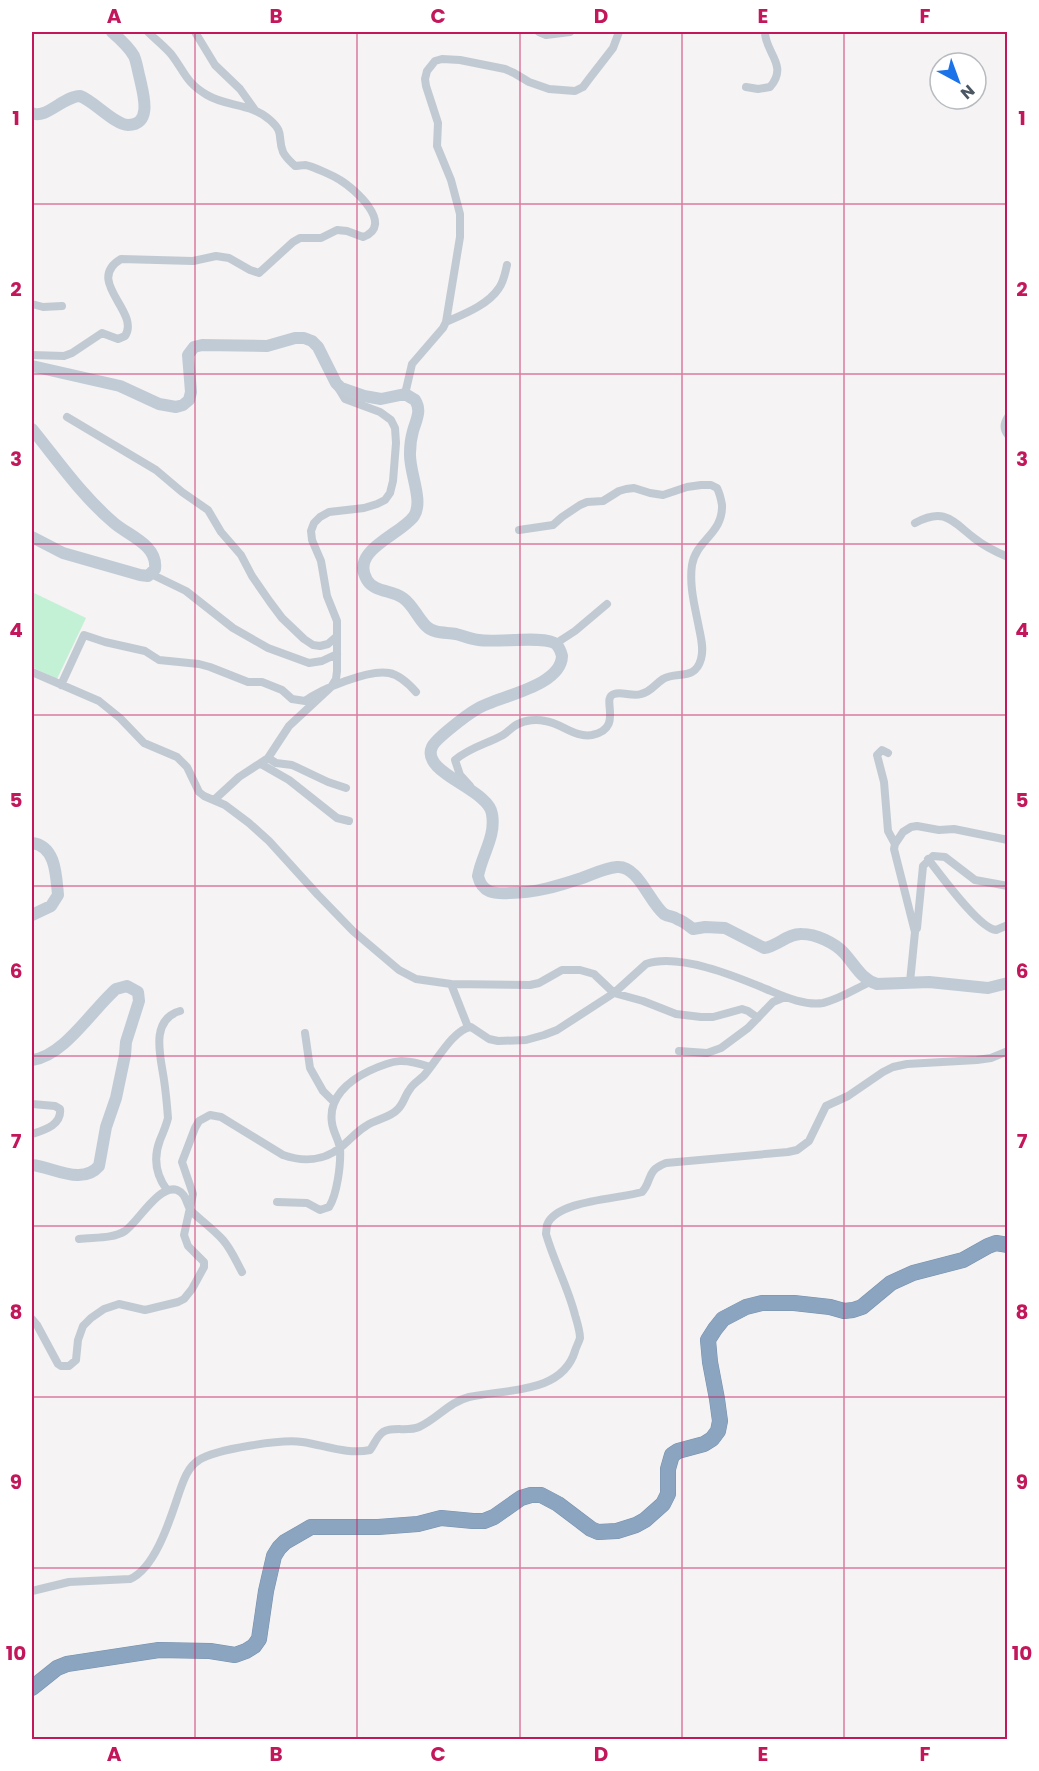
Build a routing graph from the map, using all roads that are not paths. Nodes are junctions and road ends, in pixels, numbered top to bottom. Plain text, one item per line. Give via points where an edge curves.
1 (112, 32) edge
2 (147, 32) edge
3 (195, 32) edge
4 (539, 32) edge
5 (570, 32) edge
6 (617, 32) edge
7 (765, 32) edge
8 (746, 87) dead end
9 (256, 110) junction
10 (32, 113) edge
11 (507, 265) dead end
12 (32, 304) edge
13 (62, 306) dead end
14 (446, 322) junction
15 (32, 355) edge
16 (32, 366) edge
17 (336, 383) junction
18 (405, 394) junction
19 (67, 417) dead end
20 (1008, 417) edge
21 (32, 429) edge
22 (1008, 435) edge
23 (915, 523) dead end
24 (519, 530) dead end
25 (32, 537) edge
26 (1008, 557) edge
27 (151, 574) junction
28 (607, 604) dead end
29 (336, 637) junction
30 (555, 644) junction
31 (337, 654) junction
32 (32, 672) edge
33 (62, 685) junction
34 (331, 687) junction
35 (416, 692) dead end
36 (888, 753) dead end
37 (268, 758) junction
38 (261, 764) junction
39 (346, 788) dead end
40 (474, 791) junction
41 (214, 800) junction
42 (349, 821) dead end
43 (1008, 840) edge
44 (32, 843) edge
45 (895, 844) junction
46 (928, 860) junction
47 (1008, 886) edge
48 (32, 915) edge
49 (1008, 925) edge
50 (915, 932) junction
51 (870, 982) junction
52 (910, 982) junction
53 (1008, 982) edge
54 (451, 984) junction
55 (614, 993) junction
56 (785, 997) junction
57 (180, 1011) dead end
58 (758, 1018) junction
59 (468, 1027) junction
60 (306, 1033) dead end
61 (679, 1051) dead end
62 (1008, 1052) edge
63 (32, 1060) edge
64 (430, 1067) junction
65 (333, 1101) junction
66 (32, 1104) edge
67 (32, 1134) edge
68 (340, 1148) junction
69 (32, 1165) edge
70 (166, 1190) junction
71 (277, 1202) dead end
72 (189, 1209) junction
73 (80, 1239) dead end
74 (1008, 1245) edge
75 (242, 1272) dead end
76 (32, 1319) edge
77 (32, 1591) edge
78 (32, 1688) edge

1 - 10 street via 135,58 144,101 140,121 125,125 80,96 42,114
2 - 9 street via 168,51 195,87 215,100
3 - 9 street via 215,65
4 - 5 street
6 - 14 street via 613,48 583,87 575,91 549,89 505,69 450,59 435,61 427,71 426,86 438,123 437,146 460,214
7 - 8 street via 777,66 776,77 770,87
9 - 15 street via 279,128 284,154 295,166 304,165 338,178 370,207 375,224 368,235 337,230 321,238 300,238 259,273 216,255 193,261 121,260 112,267 109,280 112,294 128,322 125,336 118,339 102,333 64,356
11 - 14 street via 503,281 490,298
12 - 13 street
14 - 18 street via 412,364
16 - 17 street via 120,386 159,404 176,407 189,400 188,355 194,347 267,346 304,338 318,347
17 - 18 street via 347,391 381,399
17 - 29 street via 345,399 391,420 396,443 393,481 385,500 364,508 329,512 314,523 311,531 337,621
18 - 30 street via 416,400 419,411 410,456 418,507 412,519 369,552 363,566 367,581 401,596 429,629 478,640 541,640
19 - 29 street via 156,470 208,510 270,602 304,639 320,646
20 - 22 street via 1004,423
21 - 27 street via 83,494 148,548 156,564
23 - 26 street via 935,515 947,517 976,540
24 - 40 street via 553,525 580,505 603,501 626,489 663,495 711,485 717,488 722,501 721,518 693,562 691,589 702,643 700,661 694,671 664,678 640,695 612,694 611,720 598,733 582,735 543,720 518,723 455,760 460,775
25 - 27 street via 63,553 140,575
27 - 31 street via 186,591 233,628 268,648 309,663
28 - 30 street
29 - 31 street
30 - 40 street via 562,656 560,668 554,673 520,693 477,709 432,746 435,765
31 - 34 street via 338,671
32 - 33 street
33 - 34 street via 84,635 145,651 159,660 199,664 248,682 262,682 292,699 305,701
33 - 41 street via 99,701 144,743 177,757 187,767 199,792
34 - 35 street via 387,673 399,677
34 - 37 street via 289,726
36 - 45 street via 882,750 877,755 884,782 888,831
37 - 38 street
37 - 39 street
38 - 41 street via 239,777
38 - 42 street via 296,784 337,818
40 - 51 street via 492,812 492,836 478,876 488,892 534,892 622,867 635,874 663,913 693,928 725,927 764,948 797,934 809,934 841,950
41 - 54 street via 269,841 353,931 391,965 416,980
43 - 45 street via 917,826 907,829
44 - 48 street via 42,845 50,855 57,895 51,906
45 - 50 street
46 - 47 street via 940,855 975,880
46 - 49 street via 987,928 996,930
46 - 50 street via 921,876
50 - 52 street
51 - 52 street
51 - 56 street via 824,1003
52 - 53 street via 979,988
54 - 55 street via 530,985 562,970 580,969 594,975
54 - 59 street
55 - 56 street via 646,964 662,962 709,968
55 - 58 street via 676,1014 713,1017 742,1009
55 - 59 street via 557,1030 526,1040 498,1041
56 - 58 street
57 - 70 street via 172,1013 162,1029 159,1045 168,1118 156,1150 156,1165
58 - 61 street via 721,1048 707,1053
59 - 64 street
60 - 65 street via 310,1068
62 - 77 street via 977,1060 893,1067 826,1107 809,1141 797,1150 666,1163 650,1174 642,1192 572,1206 559,1213 547,1225 546,1234 569,1294 580,1338 573,1359 555,1378 529,1387 468,1397 417,1428 382,1432 370,1450 355,1452 298,1441 278,1442 200,1459 187,1474 150,1562 136,1577 69,1582
63 - 69 street via 47,1056 62,1044 116,988 127,986 138,992 99,1166 84,1176
64 - 65 street via 414,1061 393,1062 366,1073
64 - 68 street via 396,1111 367,1125
65 - 68 street via 332,1123
66 - 67 street via 60,1109 57,1122
68 - 71 street via 335,1198 329,1207 320,1210 307,1203
68 - 72 street via 309,1160 291,1158 221,1117 204,1117 195,1128 182,1162 193,1194
70 - 72 street via 182,1193
70 - 73 street via 123,1232
72 - 75 street via 224,1241
72 - 76 street via 185,1240 204,1267 184,1299 145,1310 119,1304 104,1309 83,1326 76,1360 69,1366 58,1364
74 - 78 highway via 988,1246 963,1260 913,1272 853,1310 762,1303 723,1319 708,1340 720,1421 718,1431 704,1444 672,1455 668,1494 663,1504 636,1525 617,1532 598,1532 558,1504 531,1495 484,1521 441,1518 378,1527 311,1527 285,1542 274,1556 260,1639 246,1651 235,1655 159,1650 67,1665

